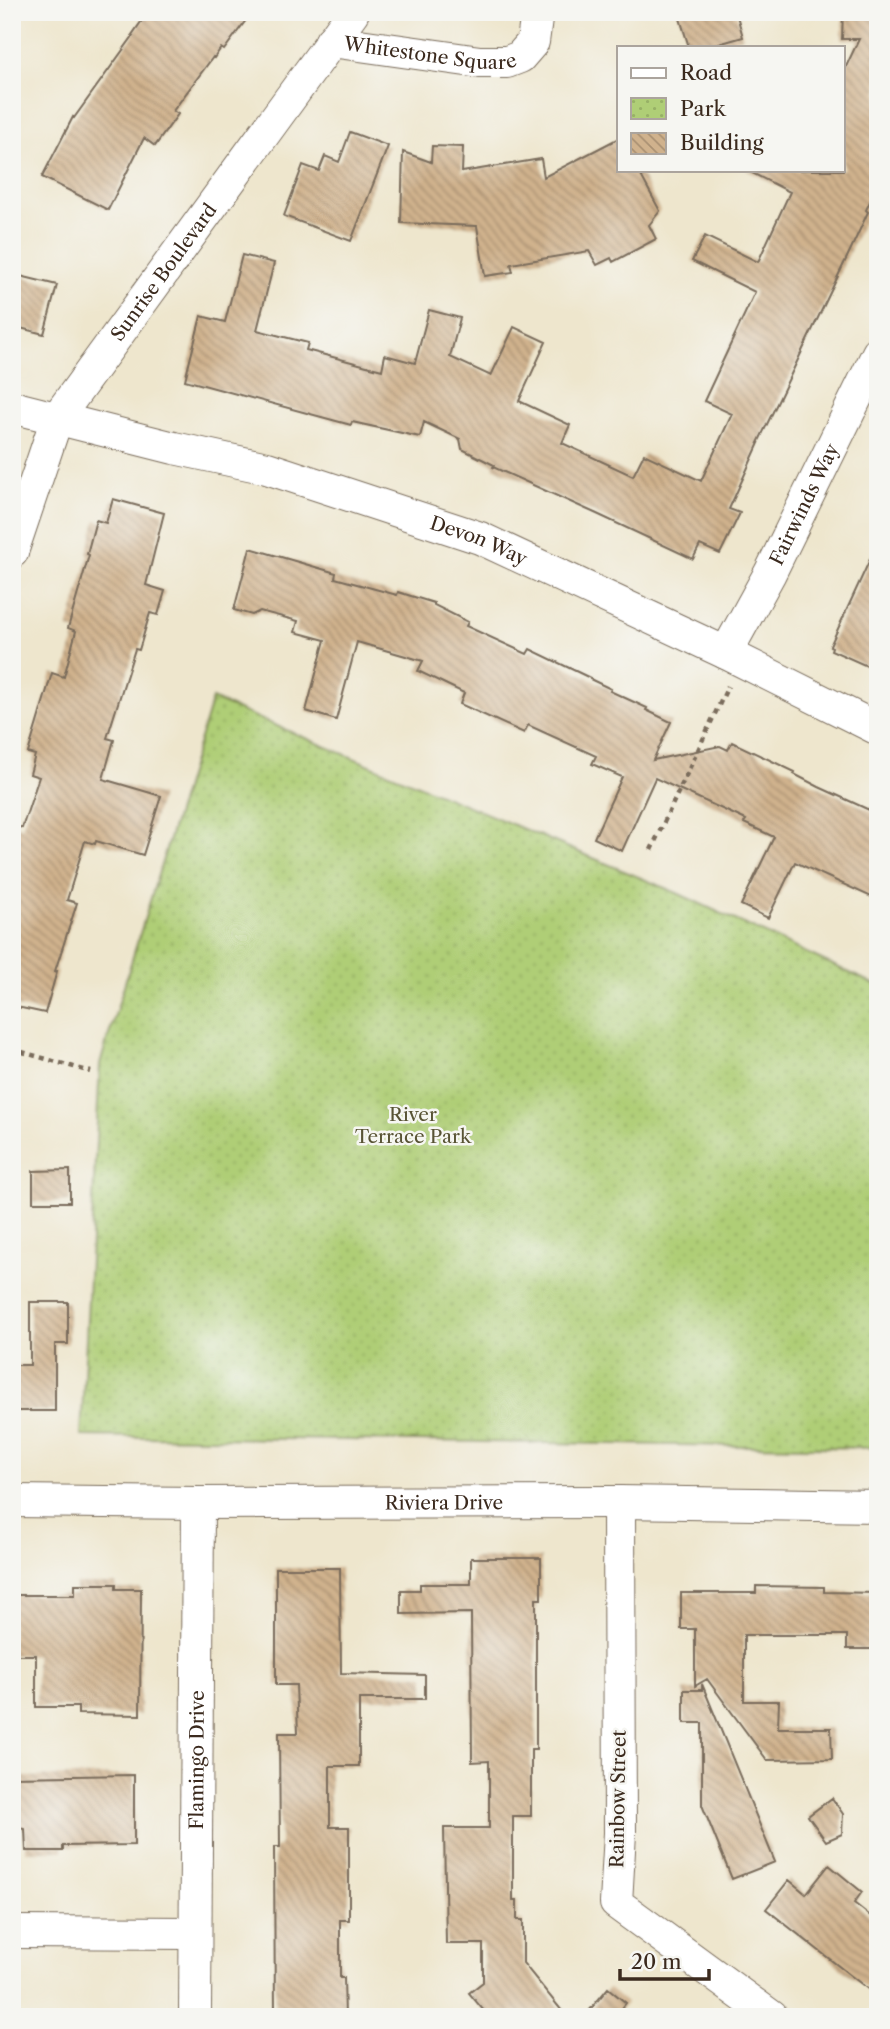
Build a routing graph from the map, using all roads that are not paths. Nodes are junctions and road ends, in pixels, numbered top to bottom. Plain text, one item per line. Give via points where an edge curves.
1 (353, 12) edge
2 (537, 12) edge
3 (331, 41) junction
4 (878, 353) edge
5 (12, 407) edge
6 (57, 418) junction
7 (12, 552) edge
8 (733, 657) junction
9 (878, 729) edge
10 (12, 1501) edge
11 (619, 1502) junction
12 (198, 1503) junction
13 (878, 1506) edge
14 (12, 1932) edge
15 (194, 1933) junction
16 (195, 2017) edge
17 (772, 2017) edge

1 - 3 street, Sunrise Boulevard
2 - 3 street, Whitestone Square via 533,42 520,57 507,62
3 - 6 street, Sunrise Boulevard
4 - 8 street, Fairwinds Way
5 - 6 street, Devon Way
6 - 7 street, Sunrise Boulevard
6 - 8 street, Devon Way via 267,468 480,538
8 - 9 street, Devon Way
10 - 12 street, Riviera Drive
11 - 12 street, Riviera Drive
11 - 13 street, Riviera Drive
11 - 17 street, Rainbow Street via 616,1903
12 - 15 street, Flamingo Drive
14 - 15 street
15 - 16 street, Flamingo Drive

